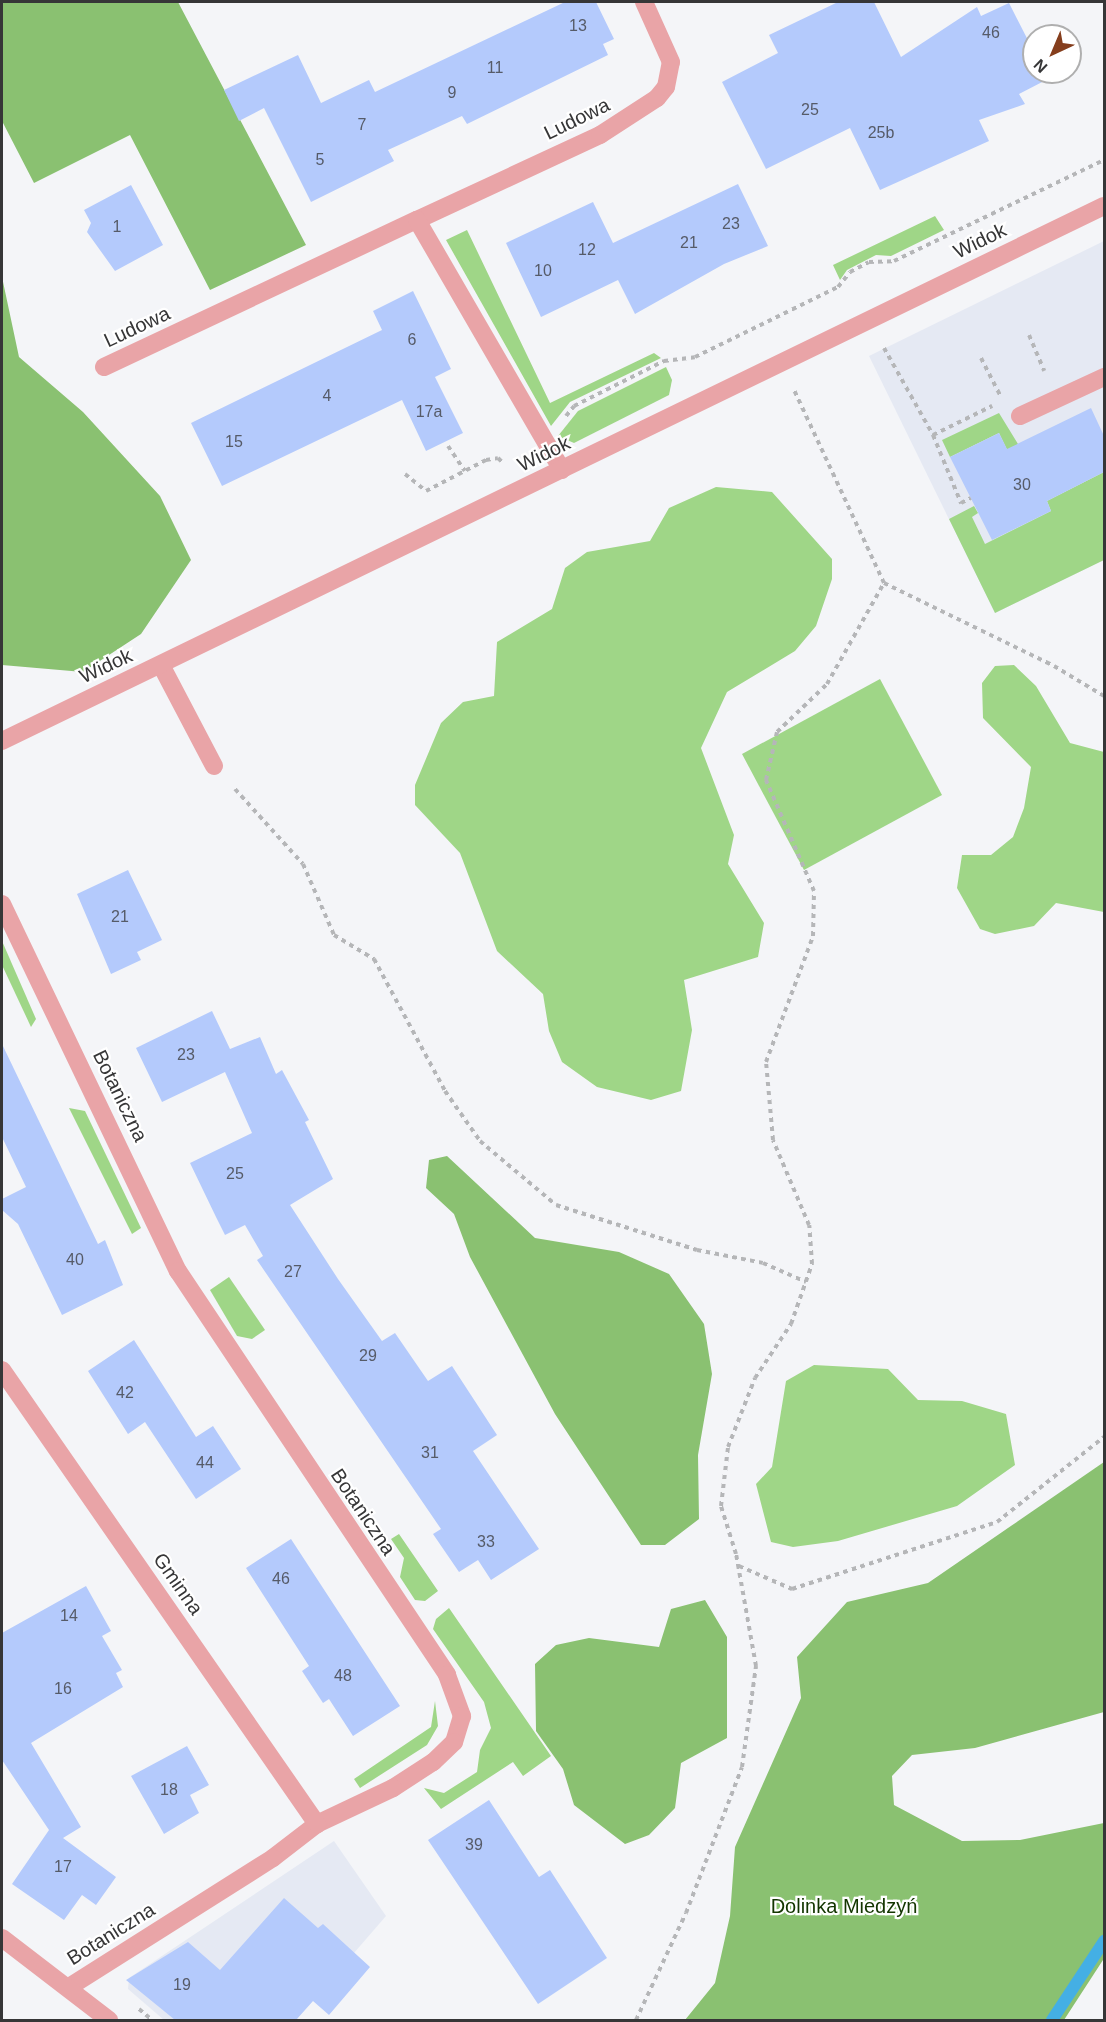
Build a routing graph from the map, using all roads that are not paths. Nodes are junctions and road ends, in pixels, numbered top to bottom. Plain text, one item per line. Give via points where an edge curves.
1 (644, 2) edge
2 (1104, 207) edge
3 (417, 220) junction
4 (104, 367) dead end
5 (1104, 377) edge
6 (1020, 416) dead end
7 (562, 470) junction
8 (161, 665) junction
9 (2, 741) edge
10 (214, 766) road end
11 (2, 904) edge
12 (2, 1370) edge
13 (317, 1824) junction
14 (2, 1938) edge
15 (69, 1987) junction
16 (109, 2020) edge

1 - 3 street, Ludowa via 671,62 666,87 657,98 600,135
2 - 7 street, Widok
3 - 4 street, Ludowa
3 - 7 street
5 - 6 street
7 - 8 street, Widok
8 - 9 street, Widok
8 - 10 street
11 - 13 street, Botaniczna via 178,1271 457,1694 460,1726 445,1753 393,1788
12 - 13 street, Gminna
13 - 15 street, Botaniczna via 273,1858
14 - 15 street
15 - 16 street

